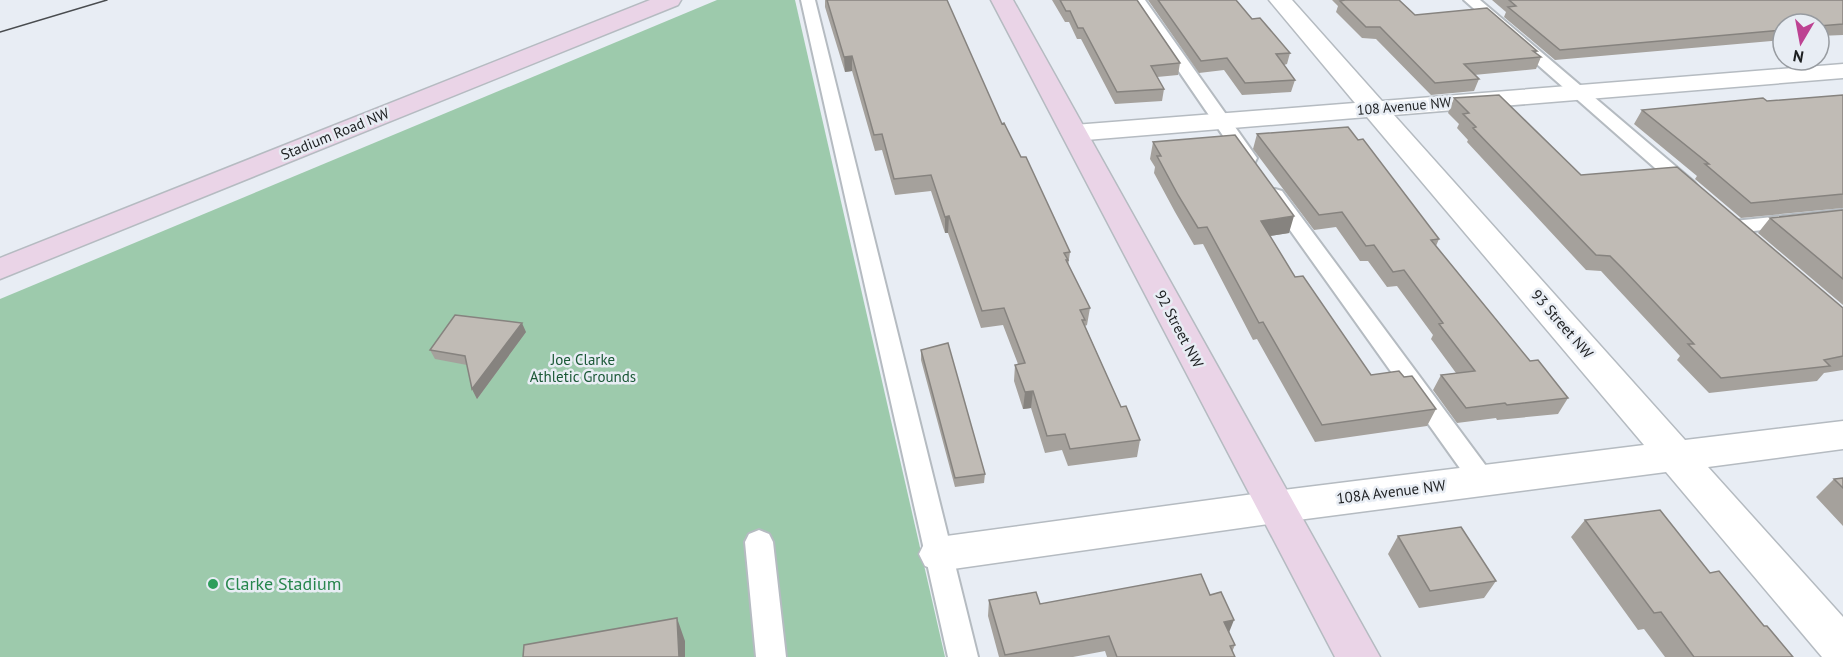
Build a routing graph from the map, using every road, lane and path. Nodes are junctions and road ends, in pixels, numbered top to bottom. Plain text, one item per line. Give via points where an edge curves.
1 (670, 0) edge
2 (808, 0) edge
3 (1002, 0) edge
4 (1137, 0) edge
5 (1280, 0) edge
6 (1471, 0) edge
7 (1843, 71) edge
8 (1578, 92) junction
9 (1376, 108) junction
10 (1221, 121) junction
11 (1074, 133) junction
12 (1700, 197) edge
13 (1717, 212) edge
14 (1843, 216) edge
15 (1734, 227) junction
16 (1752, 243) edge
17 (0, 269) edge
18 (1843, 435) edge
19 (1676, 457) junction
20 (1483, 480) junction
21 (1275, 507) junction
22 (759, 542) dead end
23 (939, 554) junction
24 (1843, 649) edge
25 (771, 657) edge
26 (963, 657) edge
27 (1358, 657) edge

1 - 17 street, Stadium Road NW
2 - 23 lane
3 - 11 street, 92 Street NW
4 - 10 lane
5 - 9 street, 93 Street NW
6 - 8 lane
7 - 8 street, 108 Avenue NW
8 - 9 street, 108 Avenue NW
8 - 12 lane
9 - 10 street, 108 Avenue NW
9 - 19 street, 93 Street NW
10 - 11 street, 108 Avenue NW
10 - 20 lane
11 - 21 street, 92 Street NW
13 - 15 lane
14 - 15 lane
15 - 16 lane
18 - 19 street, 108A Avenue NW
19 - 20 street, 108A Avenue NW
19 - 24 street, 93 Street NW
20 - 21 street, 108A Avenue NW
21 - 23 street, 108A Avenue NW
21 - 27 street, 92 Street NW
22 - 25 lane
23 - 26 lane

